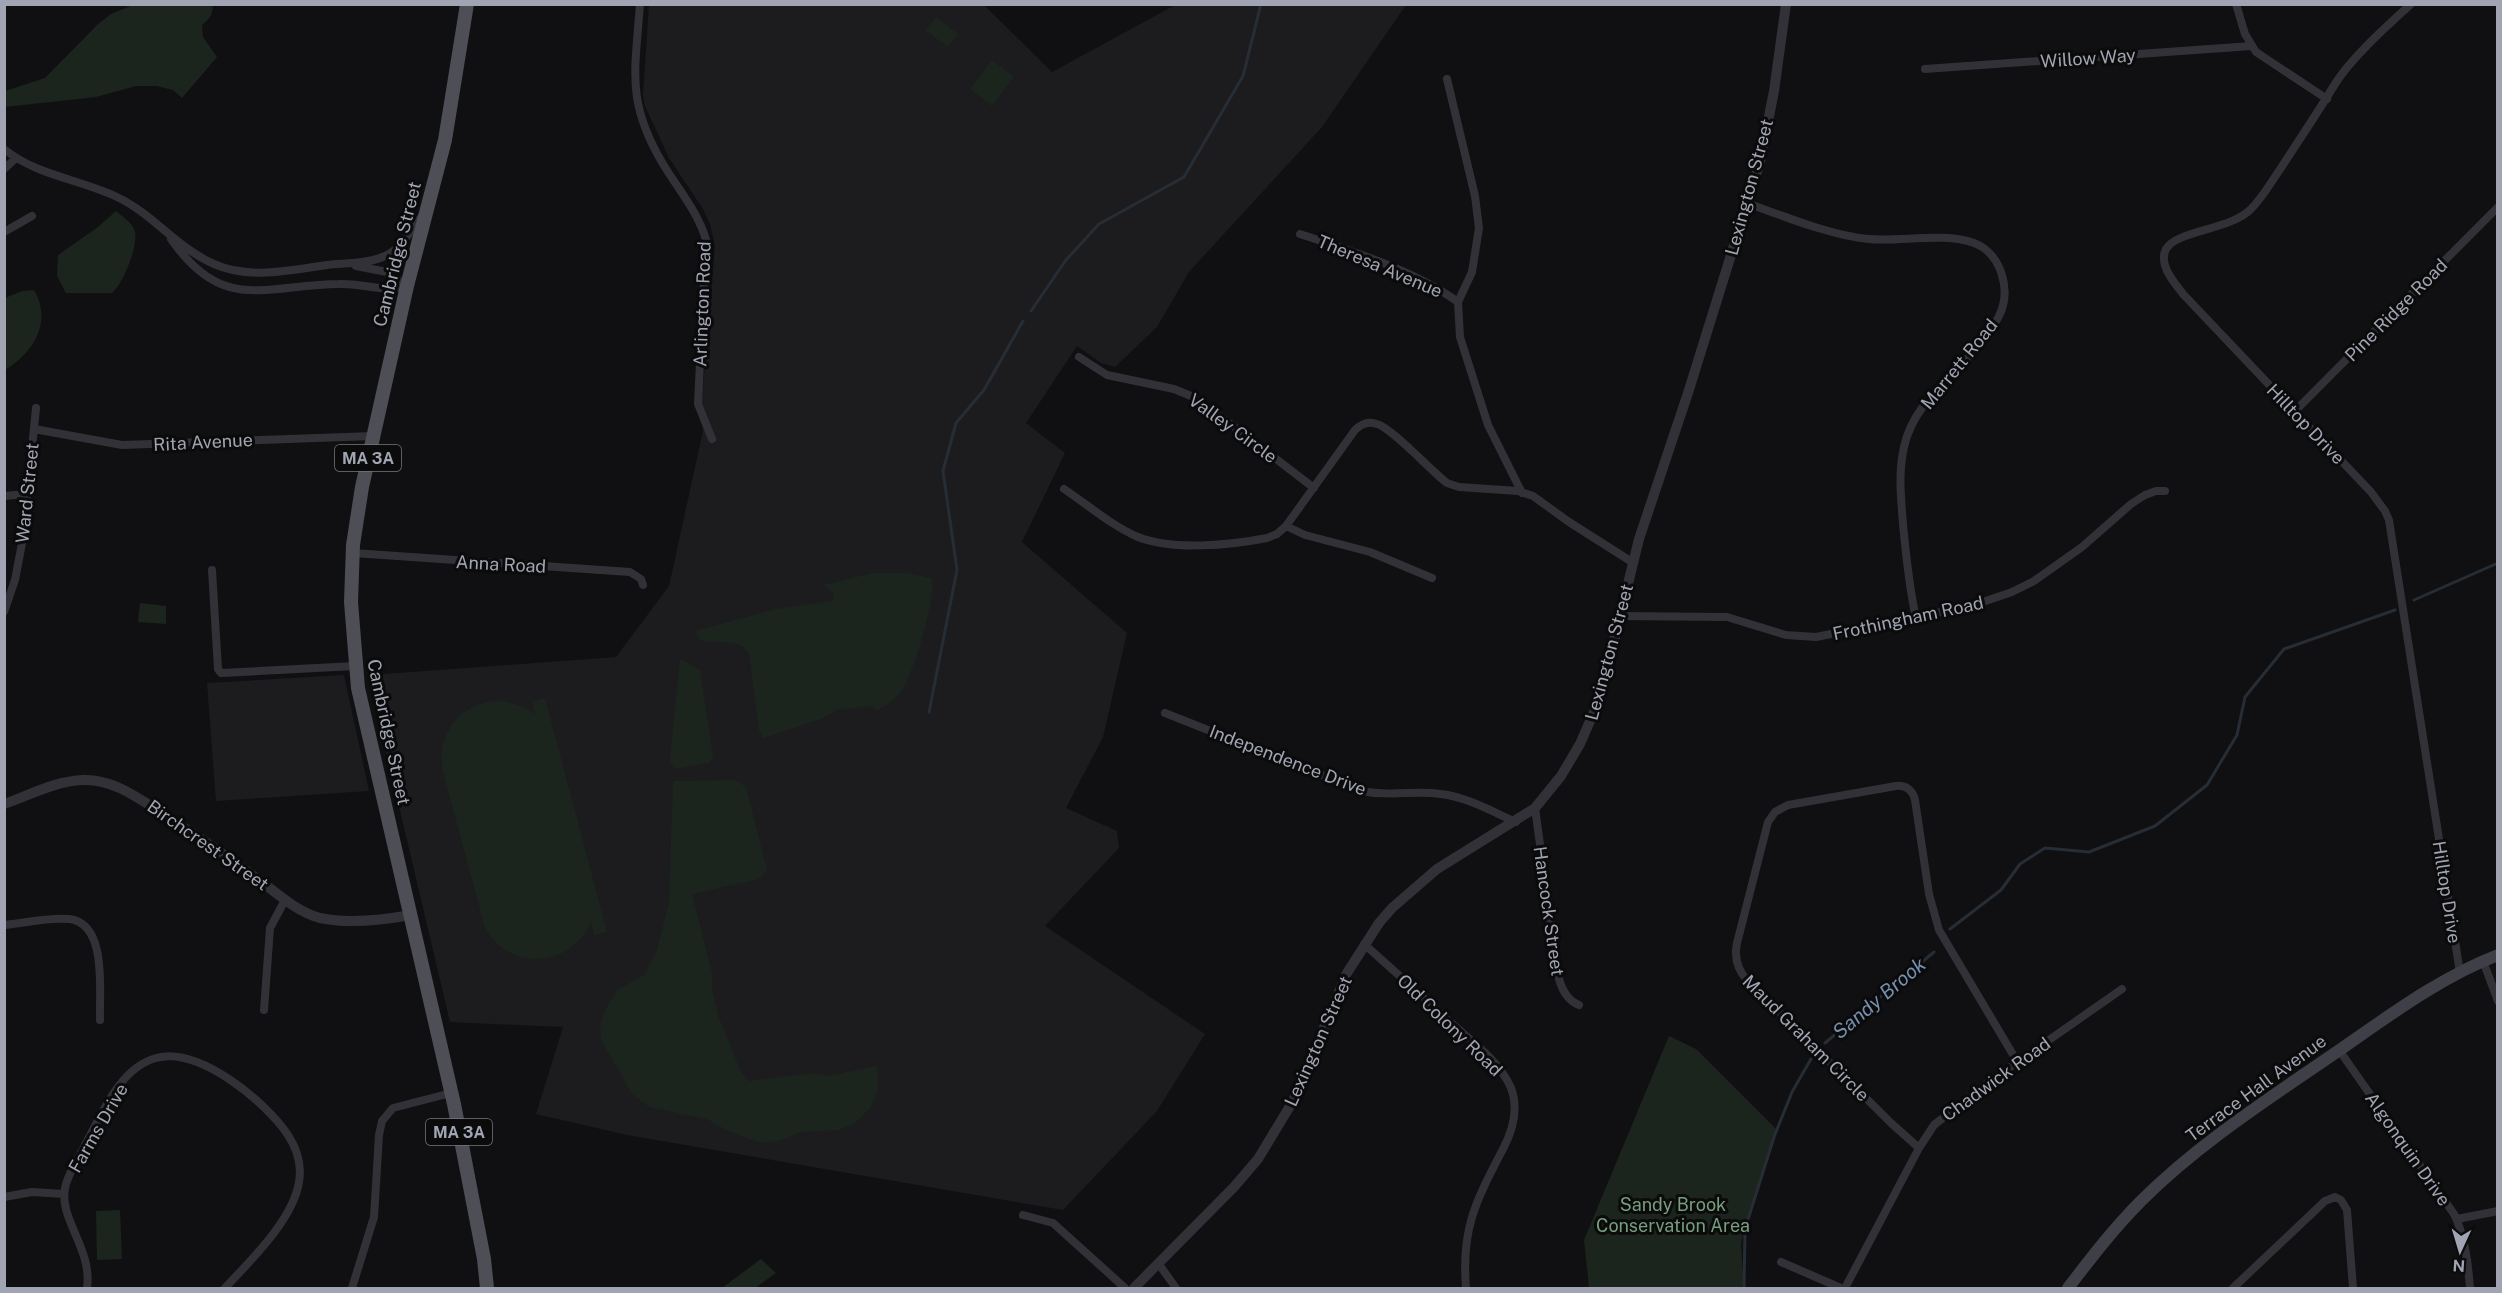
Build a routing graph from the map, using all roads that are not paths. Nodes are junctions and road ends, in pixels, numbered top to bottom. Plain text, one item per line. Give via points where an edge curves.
1 (467, 4) edge
2 (640, 4) edge
3 (1786, 4) edge
4 (2236, 4) edge
5 (2411, 4) edge
6 (2252, 46) junction
7 (1925, 69) dead end
8 (1447, 79) dead end
9 (2326, 99) junction
10 (4, 149) edge
11 (16, 158) junction
12 (4, 169) edge
13 (1748, 203) junction
14 (2498, 207) edge
15 (427, 208) junction
16 (32, 216) dead end
17 (4, 232) edge
18 (167, 234) junction
19 (1300, 234) dead end
20 (329, 265) junction
21 (407, 286) junction
22 (1458, 302) junction
23 (1079, 357) dead end
24 (36, 408) dead end
25 (2294, 412) junction
26 (34, 429) junction
27 (373, 436) junction
28 (712, 439) dead end
29 (1314, 488) junction
30 (1065, 489) dead end
31 (2165, 491) dead end
32 (1522, 492) junction
33 (27, 494) junction
34 (4, 496) edge
35 (1286, 526) junction
36 (353, 553) junction
37 (1632, 562) junction
38 (212, 570) dead end
39 (1432, 578) dead end
40 (643, 585) dead end
41 (4, 612) edge
42 (1619, 616) junction
43 (1916, 618) junction
44 (355, 666) junction
45 (1165, 713) dead end
46 (4, 804) edge
47 (1535, 808) junction
48 (1516, 822) junction
49 (285, 900) junction
50 (411, 915) junction
51 (4, 925) edge
52 (1364, 944) junction
53 (2498, 955) edge
54 (2482, 961) junction
55 (2460, 973) junction
56 (2122, 989) dead end
57 (2498, 1001) edge
58 (1579, 1005) dead end
59 (264, 1010) dead end
60 (100, 1020) dead end
61 (2339, 1050) junction
62 (2018, 1063) junction
63 (451, 1093) junction
64 (1919, 1148) junction
65 (64, 1194) junction
66 (4, 1197) edge
67 (2498, 1211) edge
68 (1023, 1215) dead end
69 (2457, 1219) junction
70 (1782, 1262) dead end
71 (1158, 1263) junction
72 (87, 1288) edge
73 (225, 1288) edge
74 (352, 1288) edge
75 (488, 1288) edge
76 (1125, 1288) edge
77 (1134, 1288) edge
78 (1176, 1288) edge
79 (1466, 1288) edge
80 (1843, 1288) edge
81 (2068, 1288) edge
82 (2234, 1288) edge
83 (2353, 1288) edge
84 (2470, 1288) edge

1 - 15 main road, Cambridge Street / MA 3A via 446,133
2 - 28 street, Arlington Road via 634,80 637,107 657,153 696,216 706,240 698,404
3 - 13 street, Lexington Street via 1774,91
4 - 6 street
5 - 9 street, Hilltop Drive via 2347,69
6 - 7 street, Willow Way
6 - 9 street
8 - 22 street via 1479,228 1472,272
9 - 25 street, Hilltop Drive via 2249,211 2219,227 2187,235 2173,242 2165,253 2167,270 2183,294
10 - 11 street
11 - 12 street
11 - 18 street via 117,196
13 - 37 street, Lexington Street
13 - 43 street, Marrett Road via 1867,239 1974,243 1996,260 2001,271 2004,301 1999,316 1926,403 1904,445 1900,487 1907,579
14 - 25 street, Pine Ridge Road
15 - 20 street via 402,243 386,256
15 - 21 main road, Cambridge Street / MA 3A
16 - 17 street
18 - 20 street via 210,262 240,272
18 - 21 street via 196,269 218,283 242,290 334,284 389,290
19 - 22 street, Theresa Avenue via 1411,276
20 - 21 street via 387,272
21 - 27 main road, Cambridge Street / MA 3A
22 - 32 street via 1460,337 1485,416
23 - 29 street, Valley Circle via 1107,375 1191,396
24 - 26 street, Ward Street
25 - 55 street, Hilltop Drive via 2371,492 2389,520
26 - 27 street, Rita Avenue via 122,445
26 - 33 street, Ward Street
27 - 36 main road, Cambridge Street / MA 3A
29 - 32 street via 1355,430 1373,423 1387,429 1447,483
29 - 35 street
30 - 35 street via 1131,533 1162,543 1260,540
31 - 43 street, Frothingham Road via 2156,490 2131,504 2082,547 2034,581 1990,600
32 - 37 street
33 - 34 street
33 - 41 street, Ward Street via 20,561
35 - 39 street via 1370,552
36 - 40 street, Anna Road via 630,572
36 - 44 main road, Cambridge Street / MA 3A
37 - 42 street, Lexington Street
38 - 44 street via 220,673
42 - 43 street, Frothingham Road via 1727,617 1786,635 1816,637
42 - 47 street, Lexington Street via 1590,724 1561,776
44 - 50 main road, Cambridge Street / MA 3A
45 - 48 street, Independence Drive via 1362,791 1449,795
46 - 49 street, Birchcrest Street via 69,782 113,785 165,814
47 - 48 street, Lexington Street
47 - 58 street, Hancock Street via 1558,975 1567,996
48 - 52 street, Lexington Street via 1424,879 1392,909
49 - 50 street, Birchcrest Street via 331,920
49 - 59 street via 270,928
50 - 63 main road, Cambridge Street / MA 3A
51 - 60 street via 68,919 88,929 97,946
52 - 71 street, Lexington Street via 1338,991 1293,1101 1273,1136 1247,1173
52 - 79 street, Old Colony Road via 1491,1059 1511,1089 1515,1119 1470,1219
53 - 54 main road, Terrace Hall Avenue
54 - 55 main road, Terrace Hall Avenue
54 - 57 street
55 - 61 main road, Terrace Hall Avenue
56 - 62 street, Chadwick Road
61 - 69 street, Algonquin Drive
61 - 81 main road, Terrace Hall Avenue via 2164,1179 2118,1226
62 - 64 street, Chadwick Road via 1934,1125
62 - 64 street, Maud Graham Circle via 1939,930 1911,791 1896,786 1788,805 1775,812 1768,822 1737,943 1739,969
63 - 74 street via 393,1108 382,1121 374,1217
63 - 75 main road, Cambridge Street / MA 3A
64 - 80 street, Chadwick Road
65 - 66 street, Farms Drive via 33,1192
65 - 72 street, Farms Drive via 67,1214 86,1262
65 - 73 street, Farms Drive via 68,1178 105,1109 137,1067 169,1056 197,1061 213,1070 253,1098 282,1127 293,1143 300,1167 297,1192 289,1210
67 - 69 street
68 - 76 street via 1053,1223
69 - 84 street, Algonquin Drive
70 - 80 street
71 - 77 street, Lexington Street
71 - 78 street
82 - 83 street via 2325,1201 2336,1198 2347,1210

